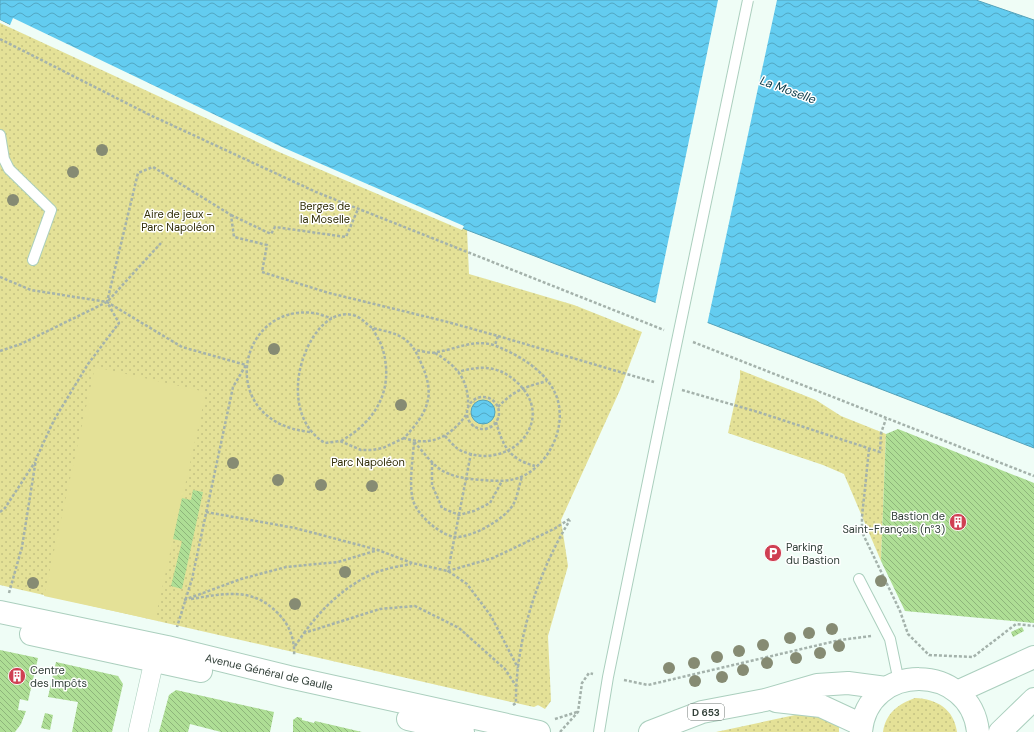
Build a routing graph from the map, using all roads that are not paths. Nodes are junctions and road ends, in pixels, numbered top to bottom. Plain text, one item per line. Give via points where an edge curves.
1 (748, 0) edge
2 (0, 135) edge
3 (5, 170) edge
4 (33, 260) dead end
5 (859, 578) dead end
6 (4, 603) edge
7 (0, 628) edge
8 (161, 646) junction
9 (1034, 657) edge
10 (892, 685) junction
11 (957, 692) junction
12 (1034, 699) edge
13 (765, 700) junction
14 (544, 724) edge
15 (861, 728) edge
16 (138, 732) edge
17 (463, 732) edge
18 (600, 732) edge
19 (650, 732) edge
20 (978, 732) edge
21 (1000, 732) edge

1 - 18 lane, bridge via 608,677
2 - 3 lane
3 - 4 lane via 51,210
5 - 10 lane via 890,639
6 - 8 street, Avenue Général de Gaulle
7 - 8 street, Avenue Général de Gaulle
8 - 14 street, Avenue Général de Gaulle via 289,677
8 - 16 street
8 - 17 street, Avenue Général de Gaulle
9 - 11 street
10 - 11 street via 910,679 926,678 943,683
10 - 13 street, D 653 via 817,685
10 - 15 street via 875,698 866,711
11 - 20 street via 967,702
12 - 21 street
13 - 15 street, D 653 via 821,706
13 - 19 street, D 653 via 702,712

